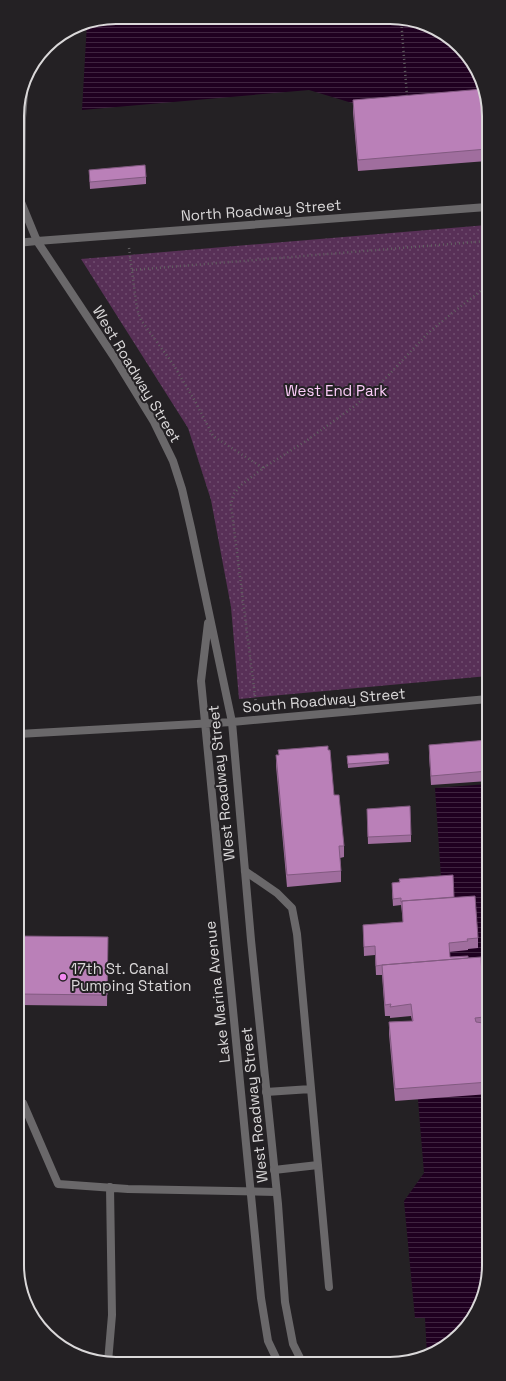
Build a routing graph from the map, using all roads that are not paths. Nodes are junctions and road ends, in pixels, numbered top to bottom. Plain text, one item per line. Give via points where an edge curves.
1 (482, 207) edge
2 (24, 209) edge
3 (37, 240) junction
4 (24, 242) edge
5 (209, 617) junction
6 (482, 700) edge
7 (232, 722) junction
8 (206, 723) junction
9 (24, 734) edge
10 (245, 871) junction
11 (311, 1089) junction
12 (266, 1092) junction
13 (24, 1104) edge
14 (318, 1165) junction
15 (274, 1170) junction
16 (110, 1187) junction
17 (276, 1192) junction
18 (251, 1193) junction
19 (329, 1287) dead end
20 (108, 1357) edge
21 (276, 1357) edge
22 (300, 1357) edge

1 - 3 street, North Roadway Street
2 - 3 street, West Roadway Street
3 - 4 street, North Roadway Street
3 - 5 street, West Roadway Street via 154,422 173,461 182,489
5 - 7 street, West Roadway Street
5 - 8 street, Lake Marina Avenue via 201,681
6 - 7 street, South Roadway Street
7 - 8 street, South Roadway Street
7 - 10 street, West Roadway Street
8 - 9 street, South Roadway Street
8 - 18 street, Lake Marina Avenue
10 - 11 street via 277,893 292,908 297,934
10 - 12 street, West Roadway Street
11 - 12 street
11 - 14 street
12 - 15 street, West Roadway Street
13 - 16 street via 58,1184
14 - 15 street
14 - 19 street
15 - 17 street, West Roadway Street
16 - 18 street
16 - 20 street via 112,1316
17 - 18 street
17 - 22 street, West Roadway Street via 285,1302 293,1344
18 - 21 street, Lake Marina Avenue via 261,1298 268,1341

